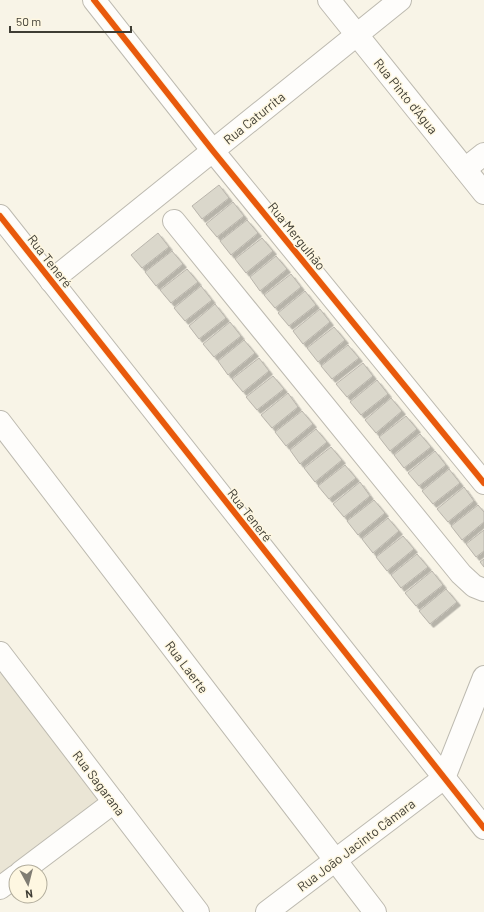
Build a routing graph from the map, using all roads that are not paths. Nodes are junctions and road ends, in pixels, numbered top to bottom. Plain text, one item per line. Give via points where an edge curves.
1 (94, 0) edge
2 (329, 0) edge
3 (400, 0) edge
4 (357, 35) junction
5 (213, 151) junction
6 (484, 154) edge
7 (465, 169) junction
8 (484, 192) edge
9 (0, 216) edge
10 (174, 221) dead end
11 (52, 281) junction
12 (0, 422) edge
13 (484, 483) edge
14 (484, 590) edge
15 (1, 658) edge
16 (484, 677) edge
17 (444, 778) junction
18 (114, 802) junction
19 (484, 828) edge
20 (335, 861) junction
21 (32, 864) edge
22 (198, 912) edge
23 (267, 912) edge
24 (375, 912) edge

1 - 5 street, Rua Mergulhão
2 - 4 street, Rua Pinto d'Água
3 - 4 street, Rua Caturrita
4 - 5 street, Rua Caturrita
4 - 7 street, Rua Pinto d'Água
5 - 11 street, Rua Caturrita
5 - 13 street, Rua Mergulhão
6 - 7 street
7 - 8 street, Rua Pinto d'Água
9 - 11 street, Rua Teneré
10 - 14 street via 461,574 474,586
11 - 17 street, Rua Teneré
12 - 20 street, Rua Laerte
15 - 18 street, Rua Sagarana
16 - 17 street
17 - 19 street, Rua Teneré
17 - 20 street, Rua João Jacinto Câmara
18 - 21 street
18 - 22 street, Rua Sagarana
20 - 23 street, Rua João Jacinto Câmara
20 - 24 street, Rua Laerte

